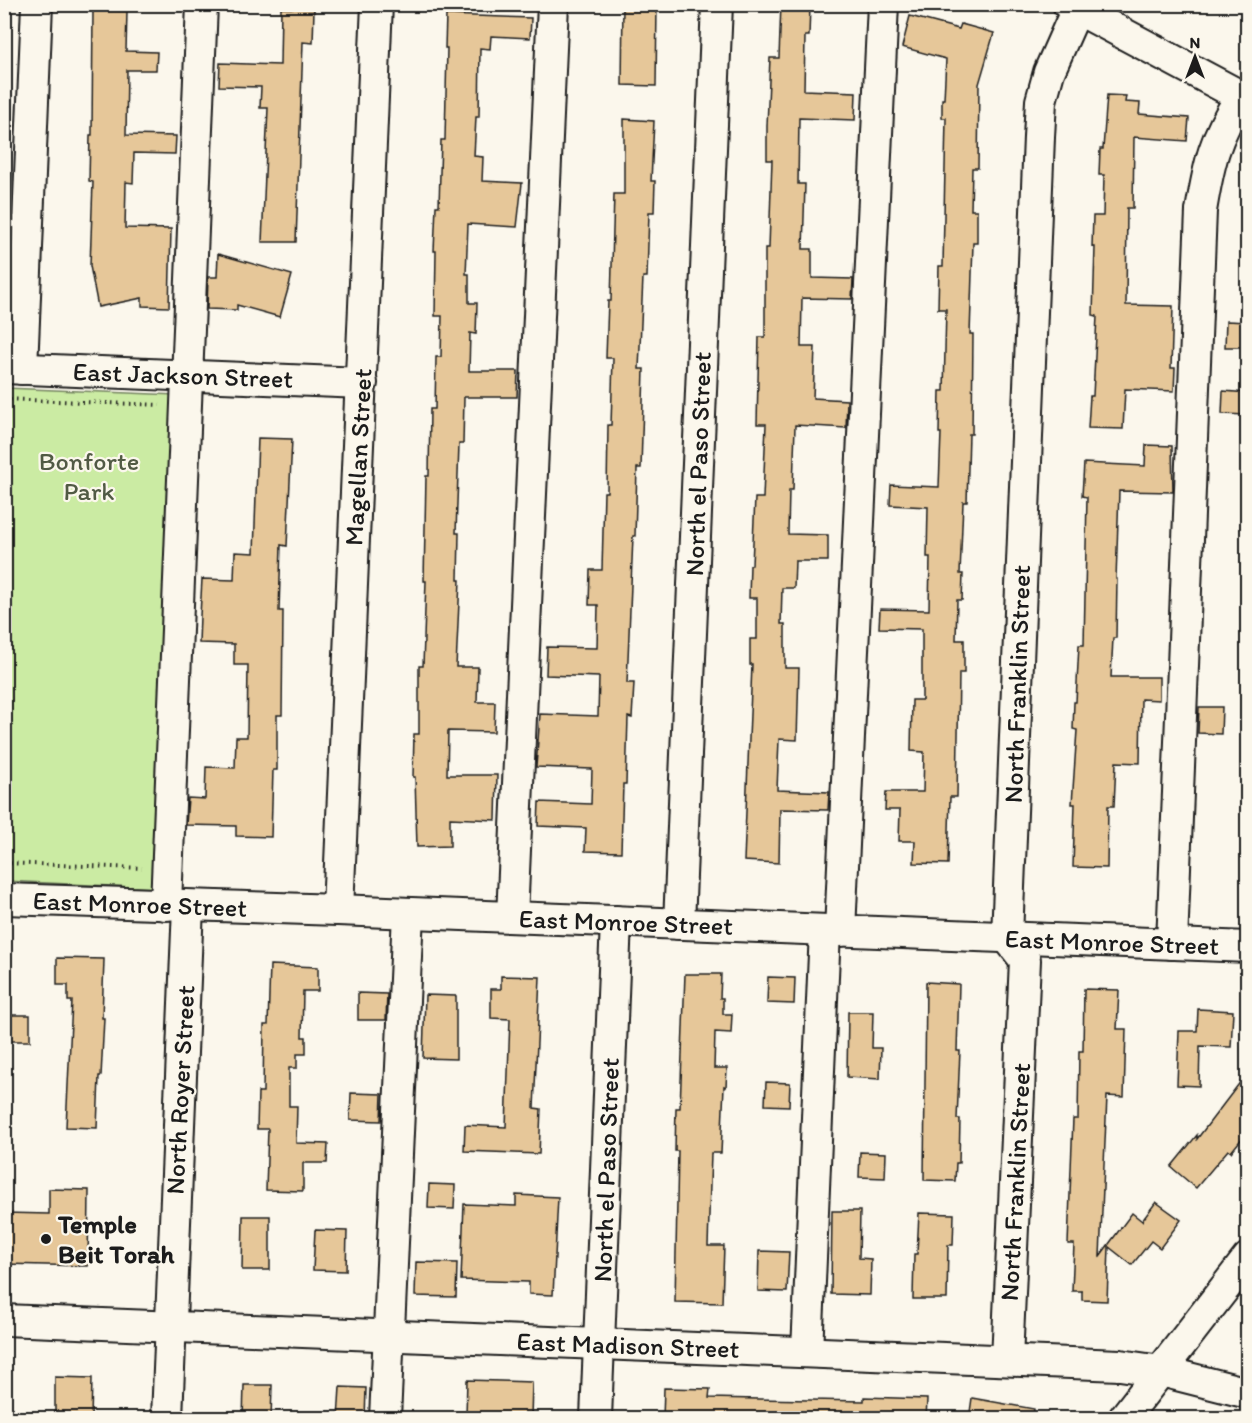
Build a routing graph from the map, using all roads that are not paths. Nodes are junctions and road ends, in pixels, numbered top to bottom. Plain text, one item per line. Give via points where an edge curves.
1 (38, 4) edge
2 (202, 4) edge
3 (377, 4) edge
4 (553, 4) edge
5 (717, 4) edge
6 (883, 4) edge
7 (1072, 7) edge
8 (1244, 98) edge
9 (13, 368) edge
10 (186, 375) junction
11 (362, 383) junction
12 (4, 899) edge
13 (177, 905) junction
14 (338, 910) junction
15 (408, 913) junction
16 (512, 917) junction
17 (615, 921) junction
18 (679, 924) junction
19 (832, 930) junction
20 (1007, 938) junction
21 (1172, 944) junction
22 (1248, 947) edge
23 (1248, 1258) edge
24 (4, 1320) edge
25 (170, 1326) junction
26 (388, 1337) junction
27 (599, 1343) junction
28 (807, 1352) junction
29 (1007, 1360) junction
30 (1161, 1371) junction
31 (1248, 1393) edge
32 (167, 1419) edge
33 (385, 1419) edge
34 (596, 1419) edge
35 (1124, 1419) edge

1 - 9 street
2 - 10 street, North Royer Street
3 - 11 street, Magellan Street
4 - 16 street
5 - 18 street, North el Paso Street
6 - 19 street
7 - 8 street
7 - 20 street, North Franklin Street via 1041,101
8 - 21 street via 1225,121 1210,157 1201,211
9 - 10 street, East Jackson Street
10 - 11 street, East Jackson Street
10 - 13 street, North Royer Street
11 - 14 street, Magellan Street
12 - 13 street, East Monroe Street
13 - 14 street, East Monroe Street
13 - 25 street, North Royer Street
14 - 15 street, East Monroe Street
15 - 16 street, East Monroe Street
15 - 26 street
16 - 17 street, East Monroe Street
17 - 18 street, East Monroe Street
17 - 27 street, North el Paso Street
18 - 19 street, East Monroe Street
19 - 20 street, East Monroe Street
19 - 28 street
20 - 21 street, East Monroe Street
20 - 29 street, North Franklin Street via 1025,960
21 - 22 street, East Monroe Street
23 - 30 street
24 - 25 street, East Madison Street
25 - 26 street, East Madison Street
25 - 32 street, North Royer Street
26 - 27 street, East Madison Street
26 - 33 street
27 - 28 street, East Madison Street
27 - 34 street, North el Paso Street
28 - 29 street, East Madison Street
29 - 30 street, East Madison Street via 1120,1365
30 - 31 street, East Madison Street
30 - 35 street

